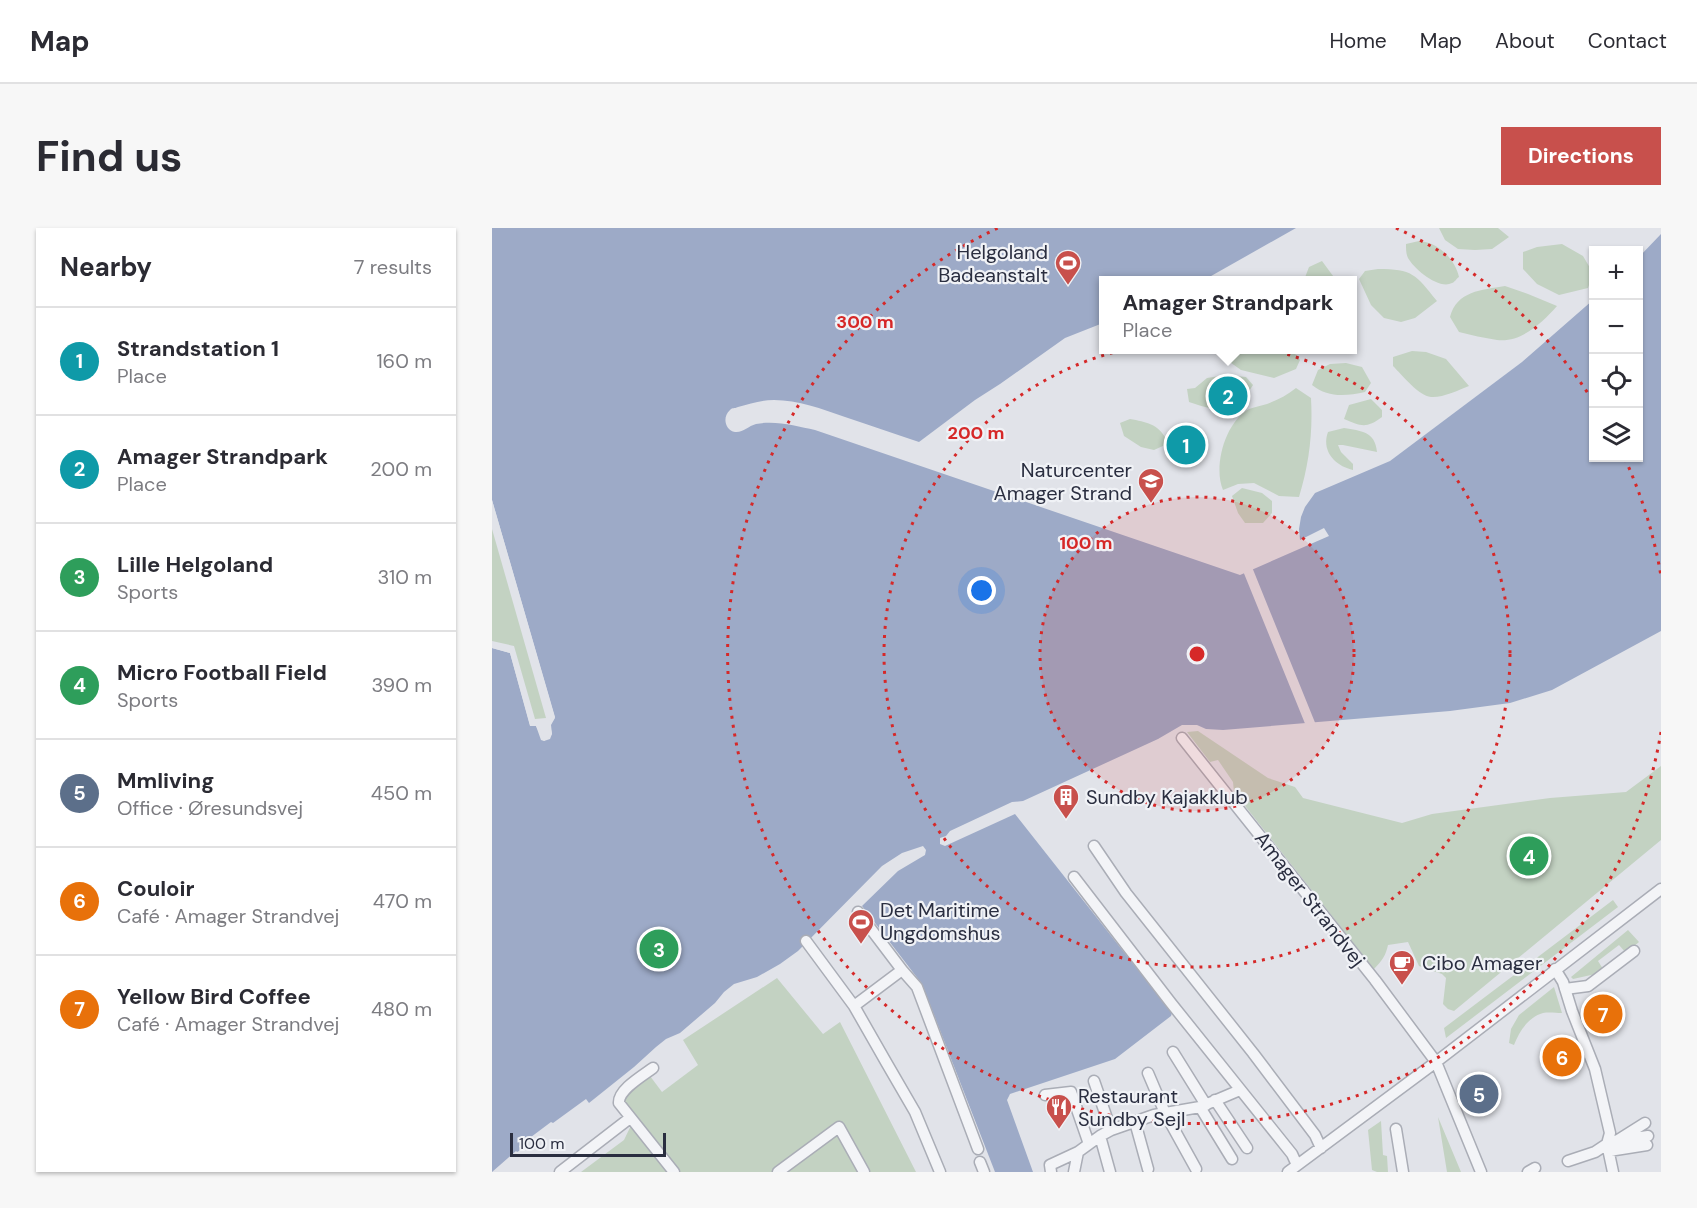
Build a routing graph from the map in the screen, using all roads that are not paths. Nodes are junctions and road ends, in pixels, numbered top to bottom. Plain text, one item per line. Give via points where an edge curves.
1 (1182, 738) dead end
2 (1094, 846) dead end
3 (1074, 877) dead end
4 (1661, 889) edge
5 (858, 912) dead end
6 (806, 941) dead end
7 (1634, 951) dead end
8 (1555, 969) junction
9 (902, 970) junction
10 (1565, 989) junction
11 (854, 1006) junction
12 (1173, 1052) dead end
13 (1436, 1062) junction
14 (652, 1068) dead end
15 (1148, 1073) dead end
16 (1094, 1081) dead end
17 (1240, 1090) junction
18 (1046, 1095) dead end
19 (1207, 1104) junction
20 (1165, 1113) junction
21 (630, 1118) junction
22 (1135, 1122) junction
23 (1645, 1123) dead end
24 (1111, 1130) junction
25 (1396, 1130) dead end
26 (1100, 1136) junction
27 (1618, 1140) junction
28 (1089, 1144) junction
29 (1247, 1148) dead end
30 (1321, 1148) junction
31 (1608, 1148) junction
32 (978, 1149) dead end
33 (1078, 1152) junction
34 (1232, 1160) dead end
35 (1568, 1161) dead end
36 (1196, 1169) dead end
37 (1293, 1169) edge
38 (1148, 1170) dead end
39 (560, 1172) edge
40 (674, 1172) edge
41 (778, 1172) edge
42 (864, 1172) edge
43 (940, 1172) edge
44 (1052, 1172) edge
45 (1074, 1172) edge
46 (1110, 1172) edge
47 (1403, 1172) edge
48 (1481, 1172) edge
49 (1613, 1172) edge

1 - 13 street, Amager Strandvej
2 - 30 street via 1126,893 1315,1135
3 - 17 street
4 - 8 street
5 - 9 street
6 - 11 street
7 - 10 street via 1588,986
8 - 10 street
8 - 13 street
9 - 11 street
9 - 32 street via 917,987
10 - 31 street via 1608,1102
11 - 43 street via 915,1112
12 - 19 street
13 - 30 street
13 - 48 street, Amager Strandvej
14 - 21 street via 619,1096 619,1103
15 - 20 street
16 - 24 street
17 - 19 street
17 - 37 street via 1292,1154
18 - 28 street via 1071,1092
19 - 20 street
19 - 29 street
19 - 34 street
20 - 22 street
20 - 36 street
21 - 39 street
21 - 40 street
22 - 24 street
22 - 38 street
23 - 27 street
24 - 26 street
25 - 47 street
26 - 28 street
26 - 46 street
27 - 31 street
27 - 31 street via 1647,1140
28 - 33 street
30 - 37 street
31 - 35 street
31 - 49 street
33 - 44 street via 1050,1165
33 - 45 street
41 - 42 street via 839,1127

